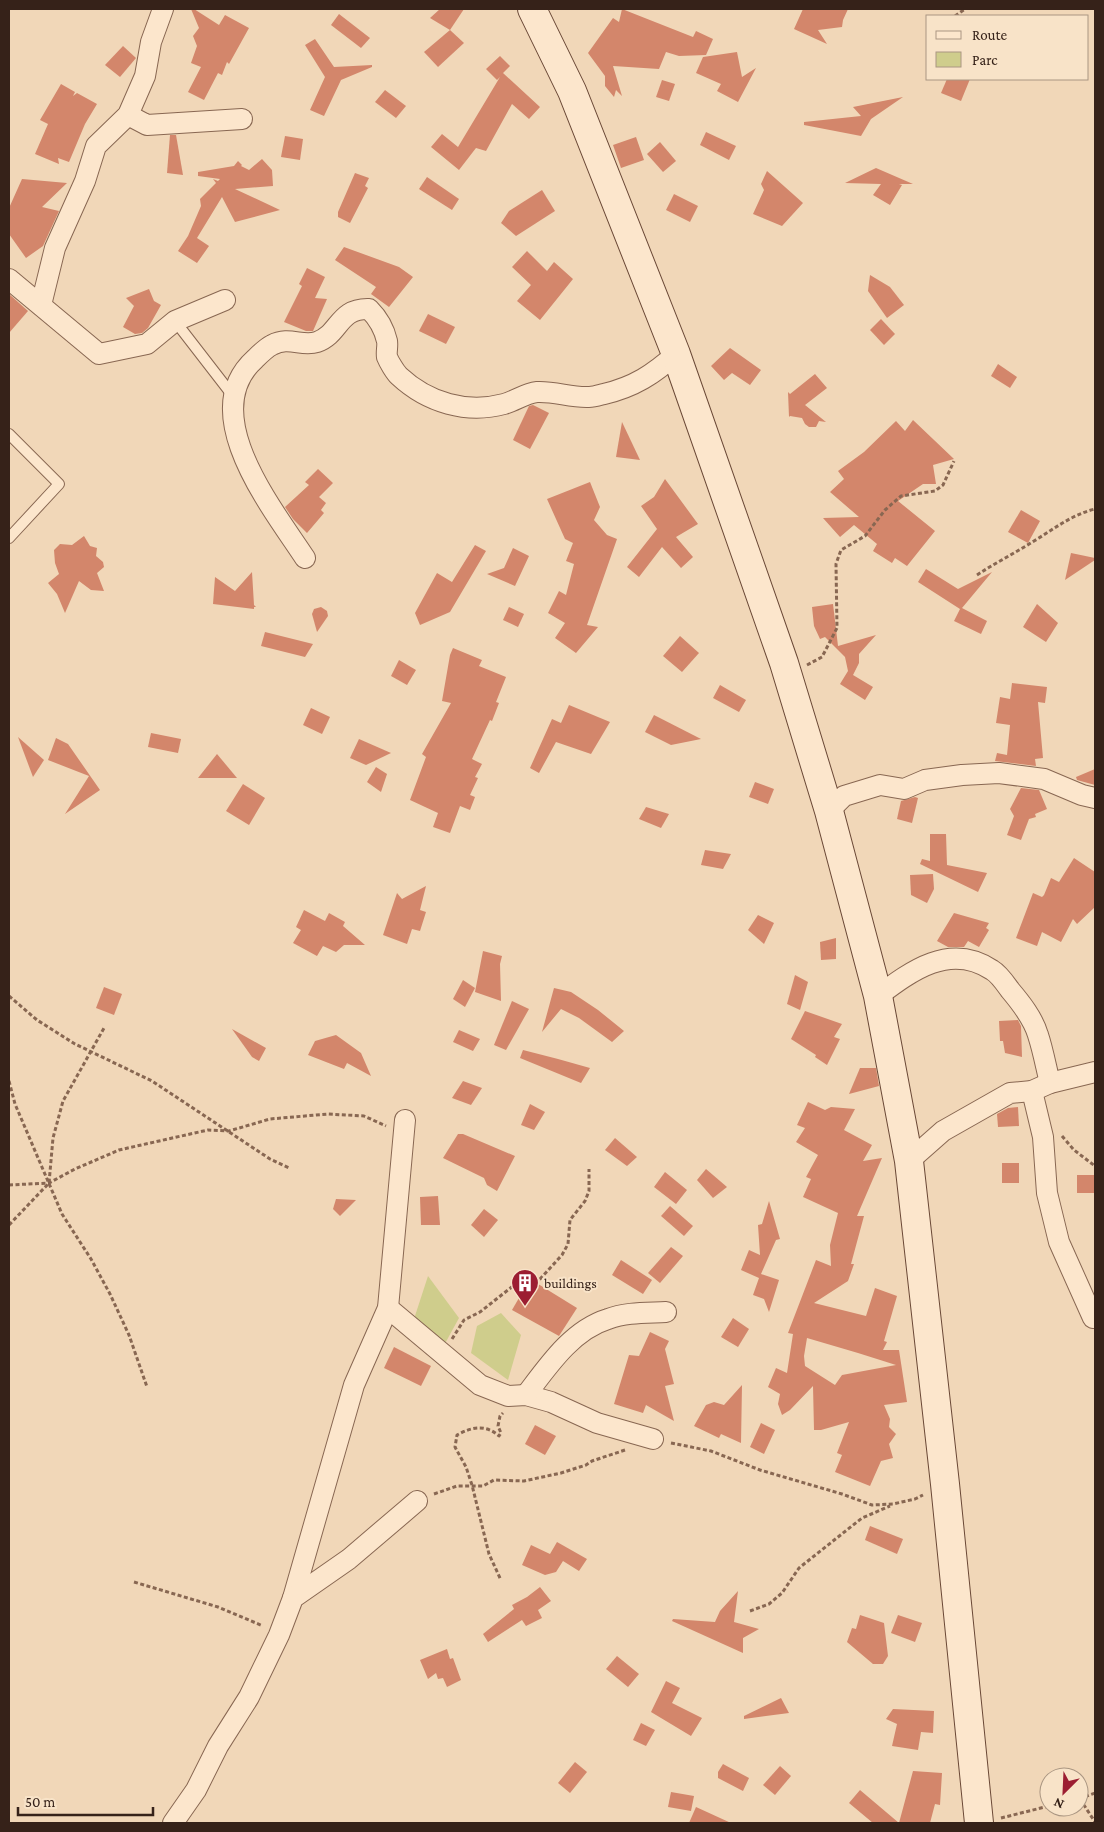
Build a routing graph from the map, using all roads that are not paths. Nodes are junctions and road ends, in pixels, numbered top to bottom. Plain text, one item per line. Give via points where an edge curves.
1 (163, 9) edge
2 (532, 9) edge
3 (128, 116) junction
4 (242, 119) dead end
5 (9, 279) edge
6 (225, 300) dead end
7 (41, 305) junction
8 (175, 321) junction
9 (676, 354) junction
10 (233, 396) junction
11 (9, 434) edge
12 (9, 538) edge
13 (305, 558) dead end
14 (1095, 798) edge
15 (829, 811) junction
16 (878, 996) junction
17 (1095, 1072) edge
18 (1050, 1083) junction
19 (1032, 1091) junction
20 (404, 1127) road end
21 (909, 1161) junction
22 (388, 1308) junction
23 (666, 1312) dead end
24 (1094, 1318) dead end
25 (526, 1394) junction
26 (653, 1439) road end
27 (417, 1502) road end
28 (293, 1598) junction
29 (173, 1823) edge
30 (979, 1823) edge

1 - 3 street via 150,42 145,76
2 - 9 main road via 572,91
3 - 4 street via 147,125
3 - 7 street via 96,146 55,248
5 - 7 street
6 - 8 street
7 - 8 street via 99,354 147,344
8 - 10 lane
9 - 10 street via 638,383 591,398 534,392 486,409 458,407 422,394 398,375 388,357 387,341 379,318 369,309 359,309 350,312 328,335 316,342 290,340 270,346 250,363 239,378
9 - 15 main road via 784,663
10 - 13 street via 232,416 239,445 262,490
11 - 12 lane via 59,484
14 - 15 street via 1044,779 999,773 925,780 904,789 880,785 844,796
15 - 16 main road
16 - 18 street via 908,974 930,963 951,958 974,961 993,970 1024,1006 1038,1034
16 - 21 main road
17 - 18 street
18 - 19 street
19 - 21 street via 1010,1093 973,1113 943,1131
19 - 24 street via 1043,1137 1047,1193 1059,1242
20 - 22 street
21 - 30 main road
22 - 25 street via 480,1385 508,1396
22 - 28 street via 354,1385
23 - 25 street via 608,1318 587,1329 553,1359
25 - 26 street via 597,1423
27 - 28 street via 349,1559
28 - 29 street via 249,1697 218,1746 196,1790

